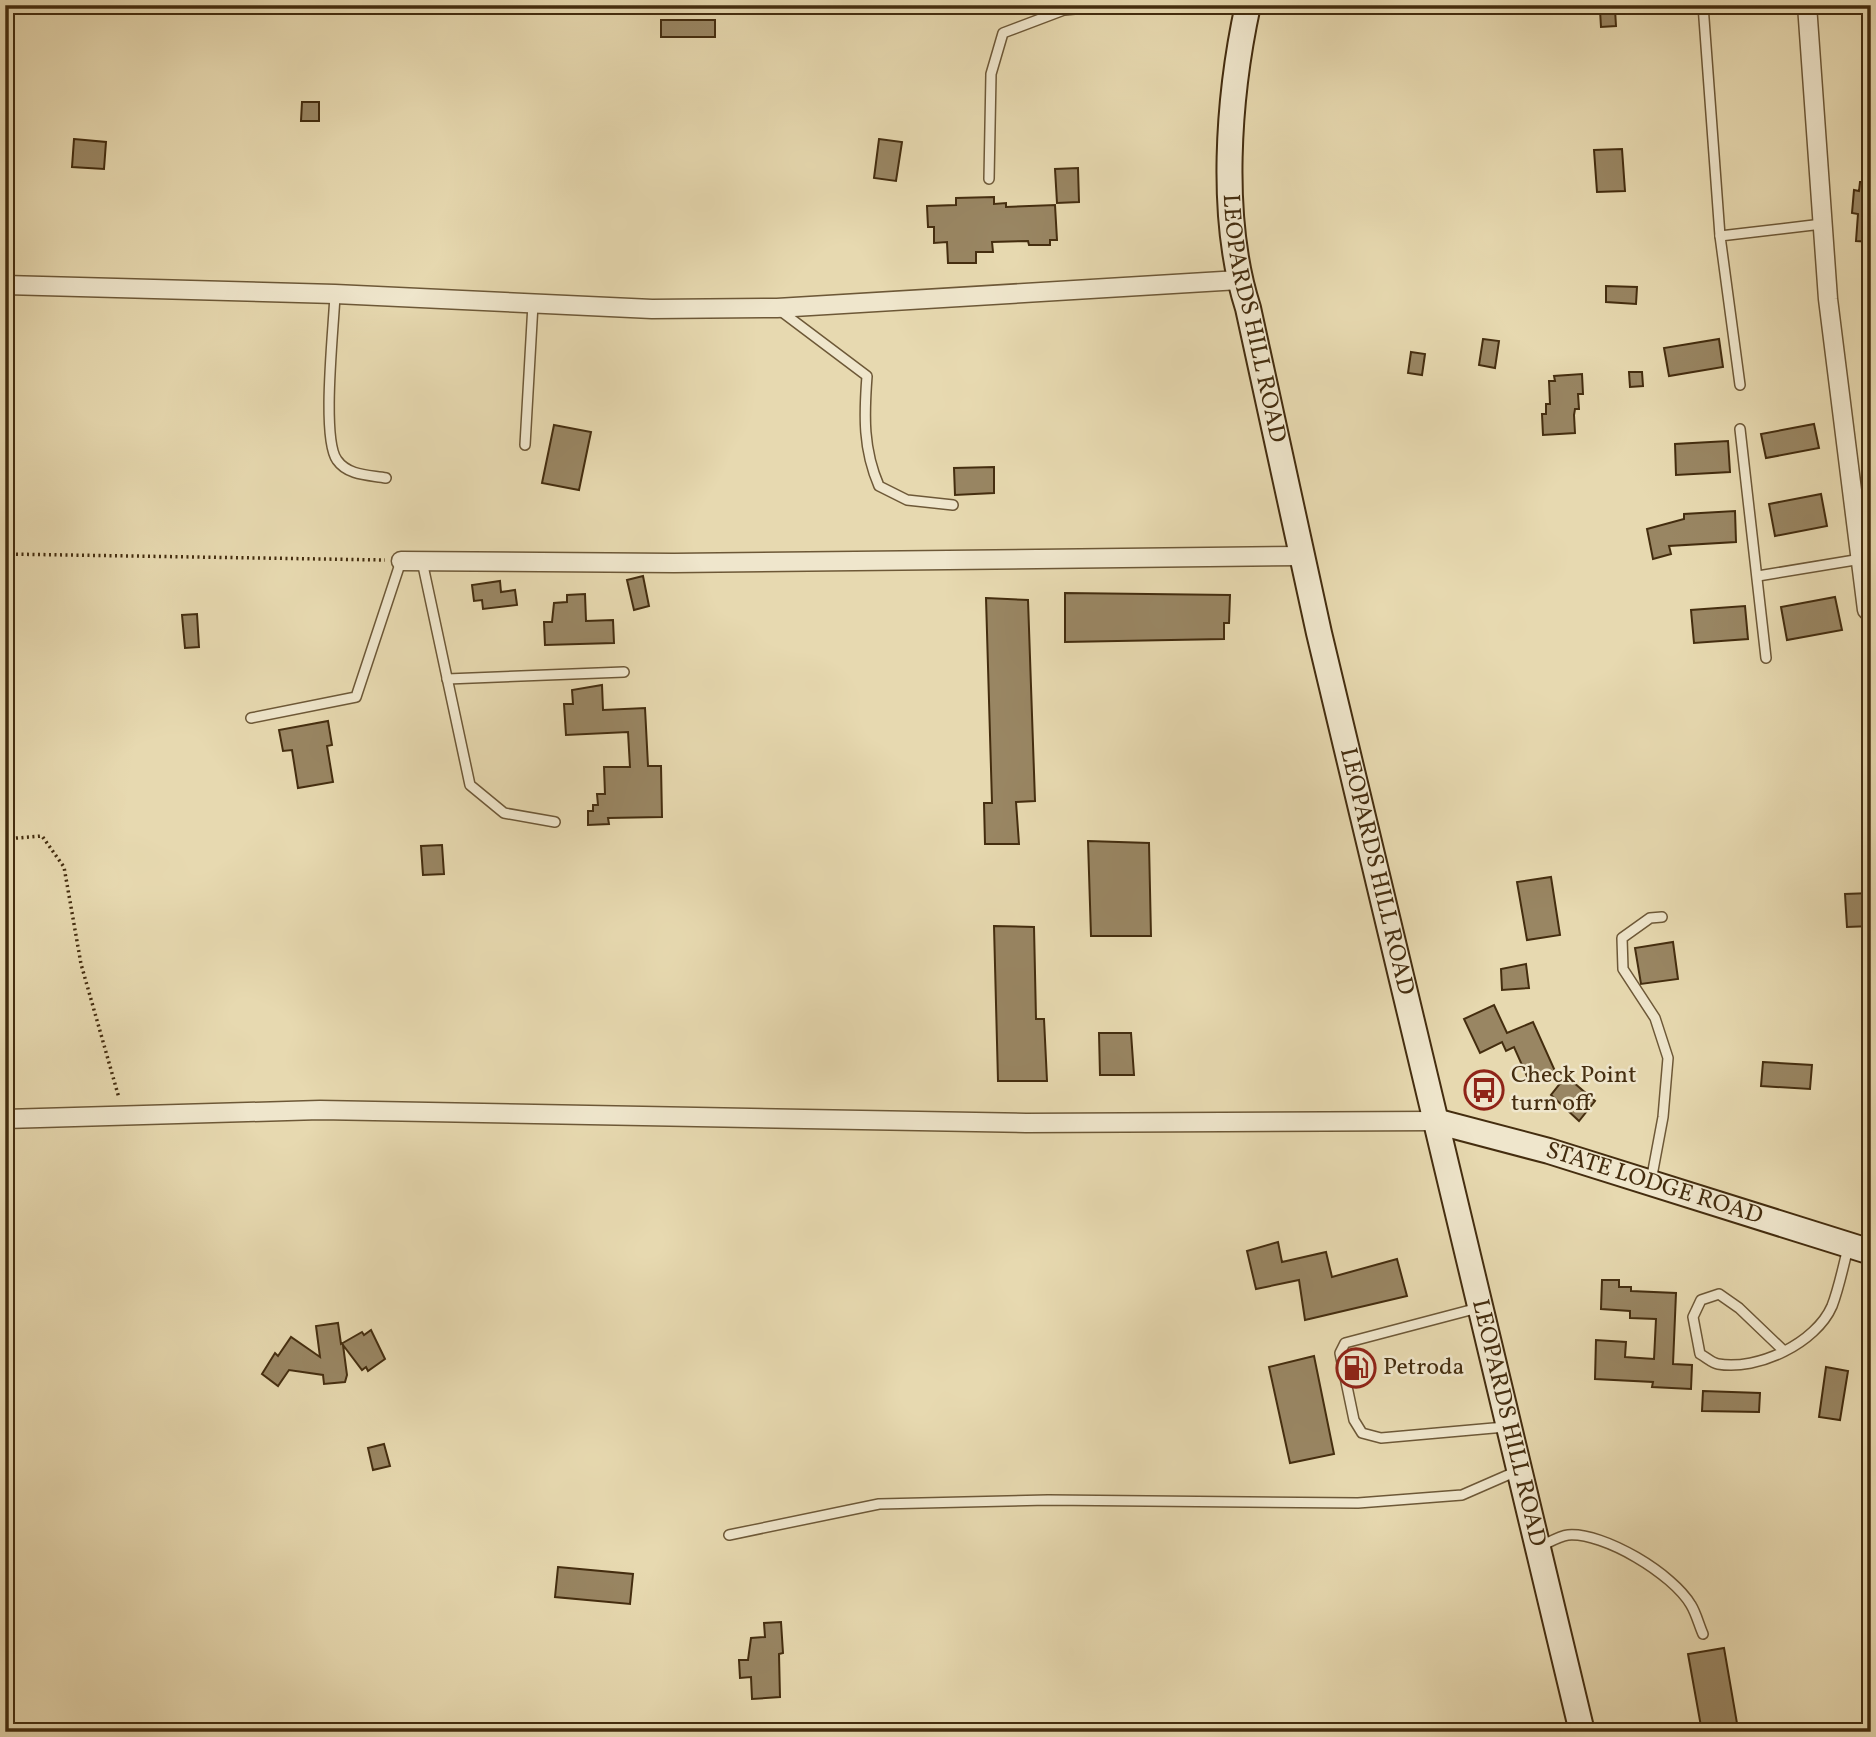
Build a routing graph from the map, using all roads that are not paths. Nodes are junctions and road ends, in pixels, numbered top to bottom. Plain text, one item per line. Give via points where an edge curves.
1 (1118, 5) edge
2 (1185, 5) edge
3 (1703, 5) edge
4 (1807, 5) edge
5 (1247, 7) edge
6 (989, 178) dead end
7 (1822, 224) junction
8 (1720, 236) junction
9 (1239, 281) junction
10 (5, 285) edge
11 (335, 294) junction
12 (533, 304) junction
13 (777, 309) junction
14 (1740, 385) dead end
15 (1740, 429) dead end
16 (525, 445) dead end
17 (386, 478) dead end
18 (953, 505) dead end
19 (1303, 556) junction
20 (1861, 559) junction
21 (401, 561) joint
22 (422, 561) junction
23 (1758, 576) junction
24 (1867, 610) dead end
25 (1766, 657) dead end
26 (624, 672) dead end
27 (447, 679) junction
28 (251, 718) dead end
29 (555, 822) dead end
30 (1662, 917) dead end
31 (5, 1119) edge
32 (1435, 1121) junction
33 (1651, 1182) junction
34 (1860, 1249) edge
35 (1480, 1307) junction
36 (1784, 1352) junction
37 (1507, 1427) junction
38 (1517, 1471) junction
39 (729, 1535) dead end
40 (1537, 1548) junction
41 (1703, 1634) dead end
42 (1582, 1732) edge

1 - 6 lane via 1065,10 1003,33 991,74
2 - 5 lane
3 - 8 lane
4 - 7 street
5 - 9 main road, LEOPARDS HILL ROAD via 1234,93 1230,186
7 - 8 lane
7 - 20 street
8 - 14 lane
9 - 13 street
9 - 19 main road, LEOPARDS HILL ROAD
10 - 11 street
11 - 12 street
11 - 17 lane via 329,431 337,460 352,472
12 - 13 street
12 - 16 lane
13 - 18 lane via 867,376 868,460 879,486 907,500
15 - 23 lane
19 - 22 street
19 - 32 main road, LEOPARDS HILL ROAD
20 - 23 lane
20 - 24 street
21 - 22 street
21 - 28 lane via 356,697
22 - 27 lane
23 - 25 lane
26 - 27 lane
27 - 29 lane via 470,785 504,813
30 - 33 lane via 1650,918 1622,938 1623,969 1655,1018 1668,1058
31 - 32 street via 320,1110 1026,1124
32 - 33 main road, STATE LODGE ROAD
32 - 35 main road, LEOPARDS HILL ROAD
33 - 34 main road, STATE LODGE ROAD
34 - 36 lane via 1831,1308 1800,1344
35 - 37 main road, LEOPARDS HILL ROAD
35 - 37 lane via 1345,1343 1340,1353 1354,1420 1362,1433 1381,1438
36 - 36 lane via 1743,1365 1716,1364 1700,1354 1693,1317 1701,1300 1719,1294
37 - 38 main road, LEOPARDS HILL ROAD
38 - 39 lane via 1462,1495 1358,1503 1087,1500 879,1504
38 - 40 main road, LEOPARDS HILL ROAD
40 - 41 lane via 1566,1535 1587,1535 1637,1558 1664,1575 1691,1604
40 - 42 main road, LEOPARDS HILL ROAD

